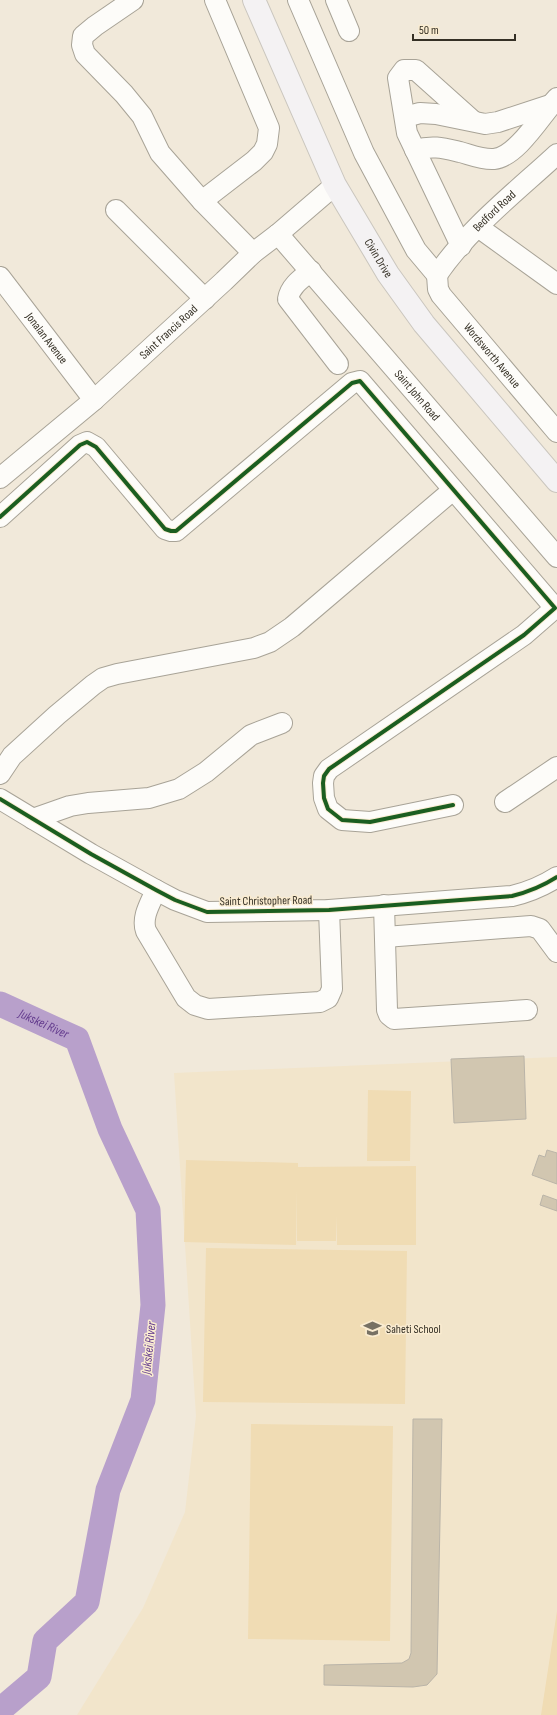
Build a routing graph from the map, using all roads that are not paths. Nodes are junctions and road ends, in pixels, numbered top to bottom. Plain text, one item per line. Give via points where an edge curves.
1 (133, 0) edge
2 (215, 0) edge
3 (254, 0) edge
4 (298, 0) edge
5 (336, 0) edge
6 (349, 30) dead end
7 (554, 101) edge
8 (405, 117) junction
9 (473, 121) junction
10 (415, 150) junction
11 (557, 154) edge
12 (335, 185) junction
13 (202, 201) junction
14 (116, 210) dead end
15 (478, 228) junction
16 (278, 234) junction
17 (461, 246) junction
18 (253, 253) junction
19 (311, 271) junction
20 (437, 275) junction
21 (0, 277) edge
22 (557, 284) edge
23 (205, 299) junction
24 (338, 364) dead end
25 (94, 400) junction
26 (557, 432) edge
27 (0, 478) edge
28 (557, 482) edge
29 (453, 490) junction
30 (0, 517) edge
31 (557, 557) edge
32 (556, 607) edge
33 (282, 723) dead end
34 (557, 766) edge
35 (0, 774) edge
36 (0, 799) edge
37 (505, 802) dead end
38 (453, 805) dead end
39 (33, 819) junction
40 (557, 877) edge
41 (156, 890) junction
42 (384, 905) junction
43 (329, 910) junction
44 (385, 937) junction
45 (557, 952) edge
46 (527, 1010) dead end

1 - 13 street via 83,36 82,50 142,116 160,153
2 - 13 street via 269,128 269,136 263,152 254,161
3 - 12 main road, Civin Drive
4 - 20 street via 371,166 416,250
5 - 6 street
7 - 9 street via 492,123
7 - 10 street via 521,141 501,157 486,159 432,146
8 - 9 street via 420,113
8 - 9 street via 398,78 404,70 416,70
8 - 10 street via 407,133
10 - 17 street
11 - 15 street, Bedford Road
12 - 16 street, Saint Francis Road
12 - 28 main road, Civin Drive via 404,298
13 - 18 street
14 - 23 street
15 - 17 street, Bedford Road
15 - 22 street
16 - 18 street, Saint Francis Road
16 - 19 street, Saint John Road
17 - 20 street, Bedford Road
18 - 23 street, Saint Francis Road
19 - 24 street via 299,280 289,292 288,298
19 - 31 street, Saint John Road
20 - 26 street, Wordsworth Avenue via 441,295
21 - 25 street, Jonalan Avenue
23 - 25 street, Saint Francis Road
25 - 27 street, Saint Francis Road
29 - 30 street via 358,381 352,382 176,531 165,529 96,447 87,442 80,445
29 - 32 street
29 - 35 street via 292,627 270,642 254,648 103,678 12,756
32 - 38 street via 524,635 329,769 324,776 324,798 328,809 342,820 370,822
33 - 39 street via 251,735 206,772 179,790 149,798 76,805
34 - 37 street
36 - 39 street, Saint Christopher Road
39 - 41 street, Saint Christopher Road
40 - 42 street, Saint Christopher Road via 524,894 512,896
41 - 43 street, Saint Christopher Road via 207,912
41 - 43 street via 145,918 146,930 186,998 195,1005 208,1009 320,1002 328,998 332,989
42 - 43 street, Saint Christopher Road
42 - 44 street
44 - 45 street via 531,926 540,929
44 - 46 street via 387,1010 394,1019

